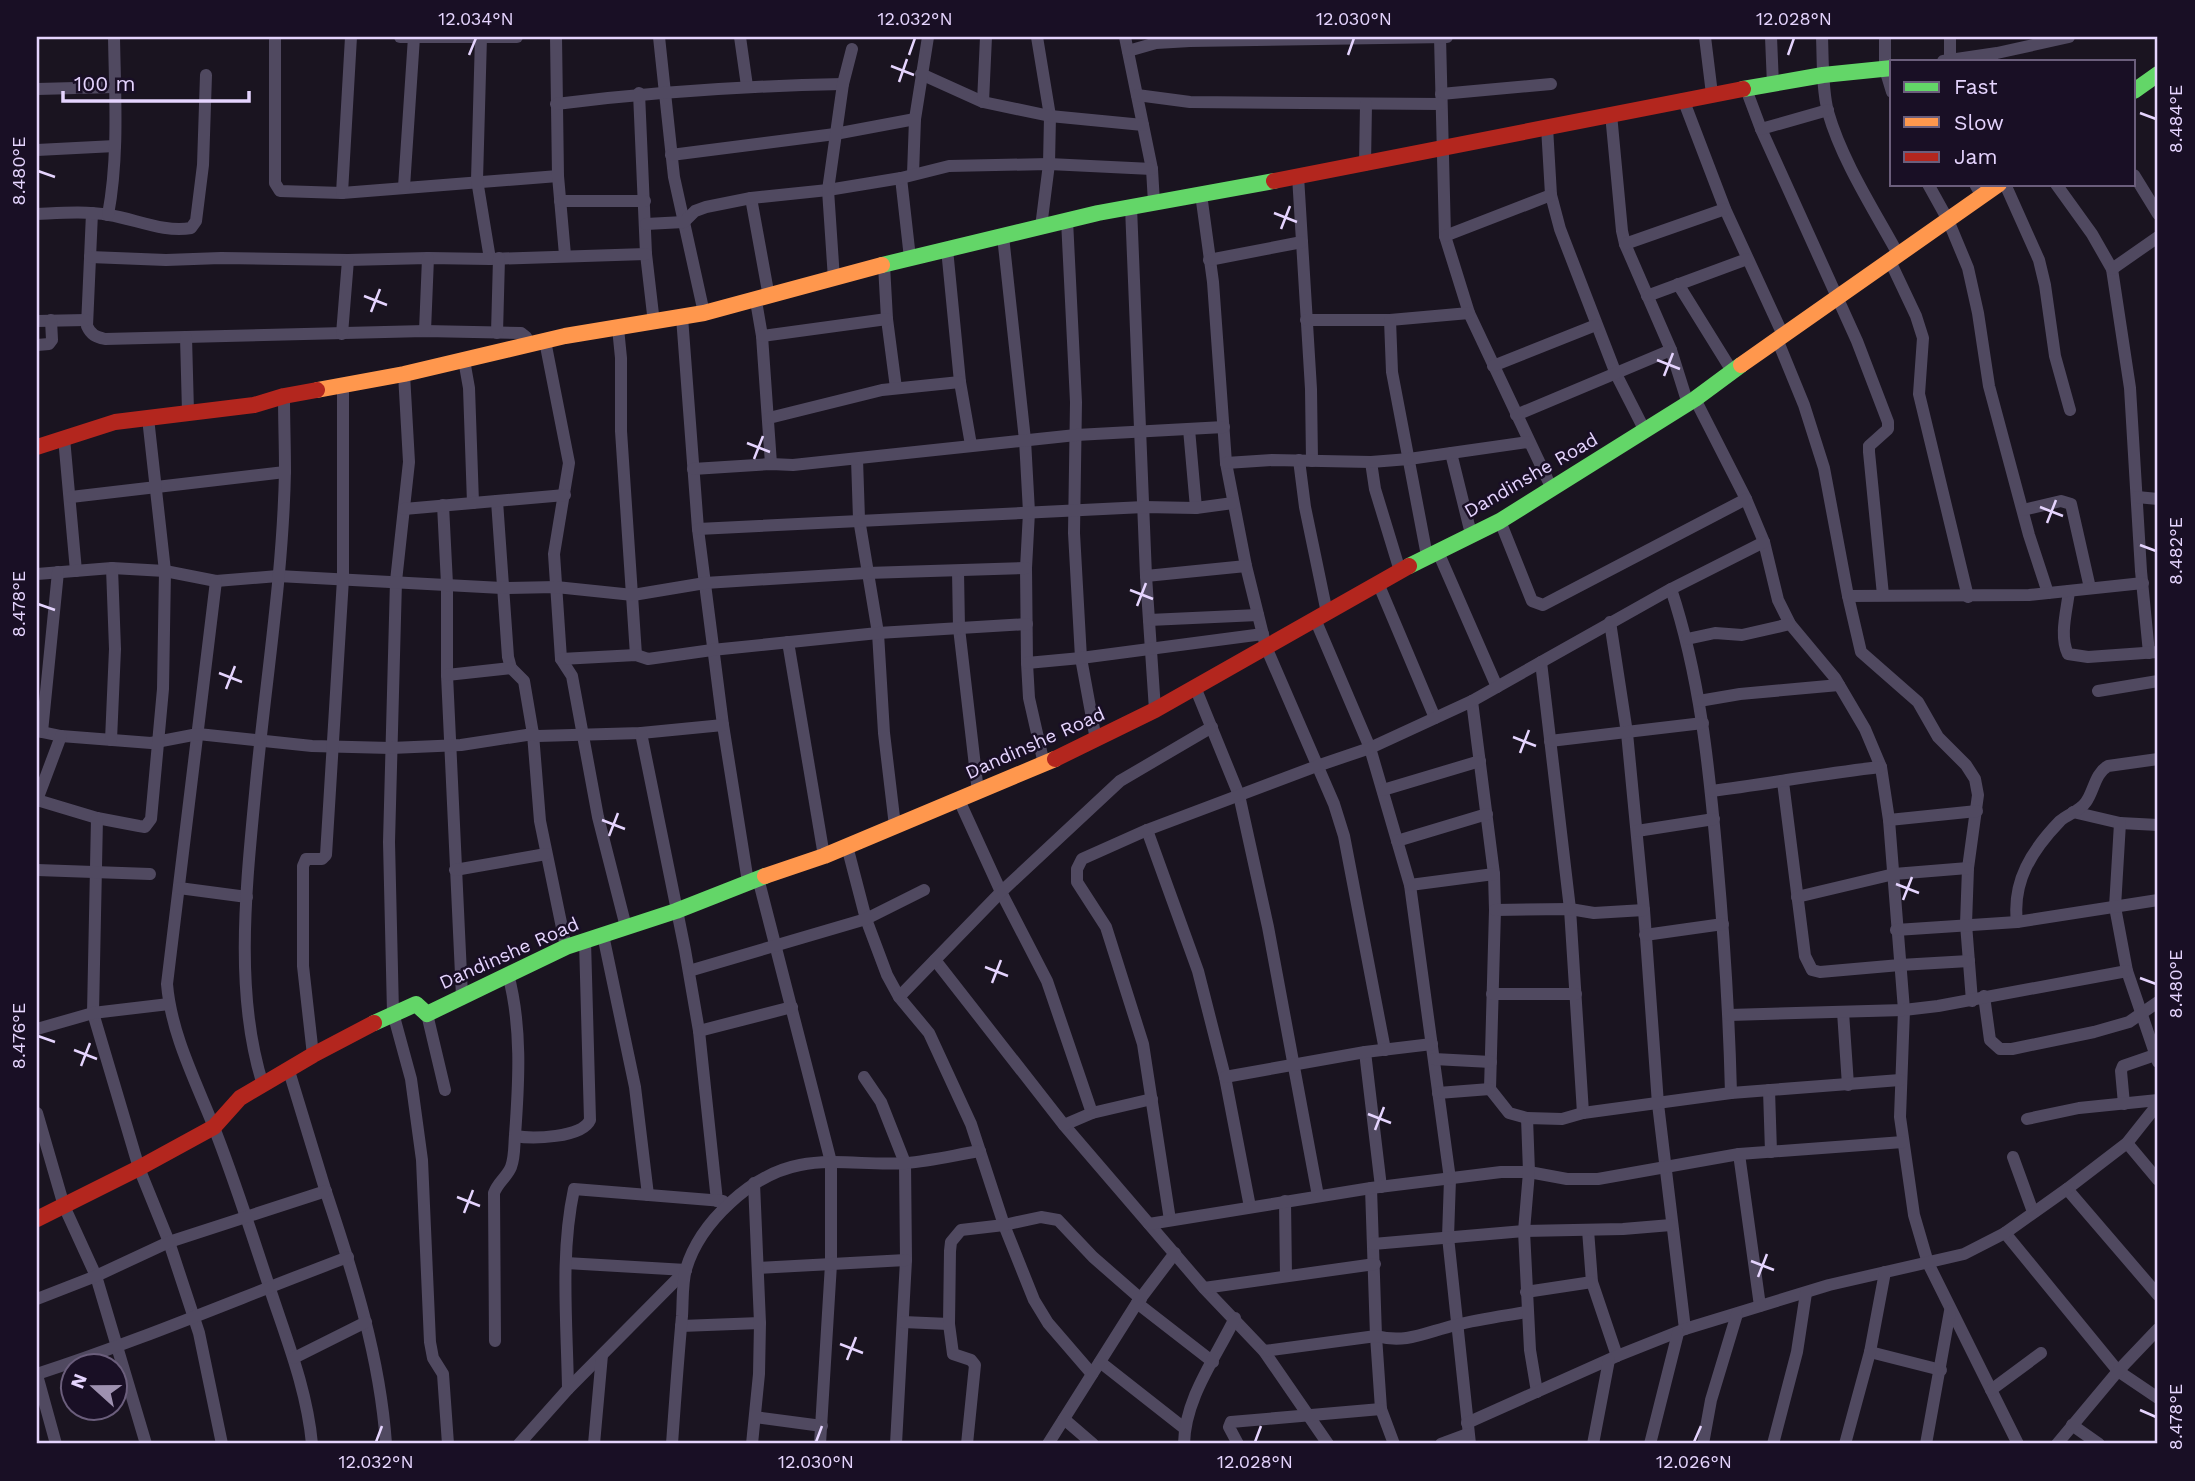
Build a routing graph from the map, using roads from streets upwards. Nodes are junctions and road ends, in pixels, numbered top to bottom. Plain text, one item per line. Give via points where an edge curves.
1 (114, 37) edge
2 (275, 37) edge
3 (351, 37) edge
4 (400, 37) edge
5 (414, 37) edge
6 (481, 37) edge
7 (517, 37) edge
8 (556, 37) edge
9 (659, 37) edge
10 (740, 37) edge
11 (928, 37) edge
12 (986, 37) edge
13 (1037, 37) edge
14 (1125, 37) edge
15 (1440, 37) edge
16 (1447, 37) edge
17 (1705, 37) edge
18 (1771, 37) edge
19 (1822, 37) edge
20 (1885, 37) edge
21 (1950, 37) edge
22 (2069, 37) edge
23 (2023, 42) edge
24 (852, 49) dead end
25 (1128, 51) junction
26 (1999, 57) edge
27 (1946, 60) edge
28 (1889, 69) edge
29 (921, 74) junction
30 (2158, 74) edge
31 (206, 75) dead end
32 (1823, 75) junction
33 (843, 84) junction
34 (1552, 84) dead end
35 (1773, 85) junction
36 (747, 86) junction
37 (115, 87) junction
38 (37, 89) edge
39 (1746, 89) junction
40 (2136, 90) edge
41 (639, 93) junction
42 (665, 93) junction
43 (1712, 94) junction
44 (1137, 95) junction
45 (1441, 99) junction
46 (1683, 99) junction
47 (983, 102) junction
48 (556, 104) junction
49 (1366, 104) junction
50 (1828, 110) junction
51 (1611, 114) junction
52 (1050, 116) junction
53 (915, 119) junction
54 (1143, 125) junction
55 (1547, 127) junction
56 (1761, 129) junction
57 (835, 134) junction
58 (115, 146) junction
59 (1443, 148) junction
60 (37, 150) edge
61 (671, 155) junction
62 (1049, 164) junction
63 (1364, 165) junction
64 (1152, 169) junction
65 (558, 176) junction
66 (907, 176) junction
67 (1298, 176) junction
68 (2136, 178) edge
69 (477, 180) junction
70 (1929, 186) edge
71 (2006, 186) edge
72 (2057, 186) edge
73 (404, 187) junction
74 (828, 190) junction
75 (1978, 191) edge
76 (342, 193) junction
77 (1201, 194) junction
78 (1551, 195) junction
79 (751, 198) junction
80 (561, 201) junction
81 (645, 201) junction
82 (1154, 203) junction
83 (1131, 207) junction
84 (1725, 209) junction
85 (92, 213) junction
86 (37, 214) edge
87 (2158, 214) edge
88 (108, 215) junction
89 (1067, 220) junction
90 (1948, 220) junction
91 (684, 222) junction
92 (646, 224) junction
93 (1041, 227) junction
94 (1003, 236) junction
95 (1445, 236) junction
96 (2158, 237) edge
97 (1302, 242) junction
98 (1626, 244) junction
99 (947, 249) junction
100 (646, 254) junction
101 (565, 255) junction
102 (90, 257) junction
103 (1894, 257) junction
104 (428, 258) junction
105 (910, 258) junction
106 (1747, 258) junction
107 (495, 259) junction
108 (348, 260) junction
109 (1209, 260) junction
110 (884, 265) junction
111 (2112, 269) junction
112 (834, 279) junction
113 (1678, 284) junction
114 (1647, 296) junction
115 (1835, 298) junction
116 (763, 299) junction
117 (704, 313) junction
118 (1469, 313) junction
119 (682, 317) junction
120 (887, 319) junction
121 (51, 320) junction
122 (86, 320) junction
123 (1306, 320) junction
124 (1390, 320) junction
125 (37, 321) edge
126 (654, 323) junction
127 (1596, 325) junction
128 (618, 328) junction
129 (425, 331) junction
130 (497, 333) junction
131 (342, 334) junction
132 (762, 336) junction
133 (186, 337) junction
134 (1780, 337) junction
135 (537, 342) junction
136 (37, 345) edge
137 (1671, 350) junction
138 (464, 360) junction
139 (1493, 366) junction
140 (1732, 371) junction
141 (404, 374) junction
142 (1616, 374) junction
143 (960, 382) junction
144 (343, 384) junction
145 (896, 388) junction
146 (284, 396) junction
147 (1692, 401) junction
148 (2070, 410) dead end
149 (188, 412) junction
150 (1516, 415) junction
151 (148, 418) junction
152 (769, 418) junction
153 (1224, 427) junction
154 (1189, 429) junction
155 (1139, 430) junction
156 (1645, 431) junction
157 (1076, 435) junction
158 (64, 438) junction
159 (1026, 440) junction
160 (1528, 442) junction
161 (971, 445) junction
162 (37, 447) edge
163 (1451, 453) junction
164 (857, 459) junction
165 (1409, 459) junction
166 (1306, 460) junction
167 (1371, 462) junction
168 (1226, 463) junction
169 (771, 464) junction
170 (692, 469) junction
171 (285, 472) junction
172 (155, 486) junction
173 (1552, 489) junction
174 (565, 495) junction
175 (71, 497) junction
176 (2137, 497) junction
177 (1746, 499) junction
178 (2158, 499) edge
179 (497, 500) junction
180 (473, 503) junction
181 (1233, 503) junction
182 (443, 505) junction
183 (1144, 507) junction
184 (1196, 508) junction
185 (404, 509) junction
186 (2022, 510) junction
187 (1074, 511) junction
188 (1029, 512) junction
189 (859, 519) junction
190 (1500, 522) junction
191 (698, 528) junction
192 (1471, 534) junction
193 (1764, 542) junction
194 (1433, 554) junction
195 (1246, 566) junction
196 (112, 568) junction
197 (1026, 568) junction
198 (76, 571) junction
199 (165, 571) junction
200 (958, 571) junction
201 (1400, 571) junction
202 (58, 572) junction
203 (867, 573) junction
204 (37, 574) edge
205 (278, 576) junction
206 (1146, 576) junction
207 (343, 579) junction
208 (216, 581) junction
209 (396, 581) junction
210 (705, 583) junction
211 (1378, 583) junction
212 (447, 584) junction
213 (556, 587) junction
214 (502, 588) junction
215 (2090, 588) junction
216 (1671, 589) junction
217 (2144, 589) junction
218 (2069, 591) junction
219 (2048, 593) junction
220 (2158, 594) edge
221 (633, 595) junction
222 (1883, 595) junction
223 (1848, 596) junction
224 (1968, 597) junction
225 (1258, 615) junction
226 (1322, 616) junction
227 (1149, 621) junction
228 (1610, 622) junction
229 (1027, 624) junction
230 (1790, 624) junction
231 (959, 628) junction
232 (877, 633) junction
233 (1687, 639) junction
234 (1264, 640) junction
235 (788, 642) junction
236 (1150, 649) junction
237 (712, 650) junction
238 (2154, 653) edge
239 (636, 655) junction
240 (1081, 658) junction
241 (562, 659) junction
242 (1541, 662) junction
243 (1027, 663) junction
244 (511, 668) junction
245 (447, 675) junction
246 (2158, 681) edge
247 (1839, 685) junction
248 (1195, 687) junction
249 (1497, 687) junction
250 (2098, 691) dead end
251 (1472, 701) junction
252 (1699, 701) junction
253 (1155, 710) junction
254 (1435, 718) junction
255 (1703, 723) junction
256 (723, 725) junction
257 (1212, 727) junction
258 (39, 732) edge
259 (641, 733) junction
260 (1627, 733) junction
261 (198, 734) junction
262 (533, 734) junction
263 (583, 734) junction
264 (61, 736) junction
265 (111, 740) junction
266 (260, 740) junction
267 (1096, 740) junction
268 (1550, 741) junction
269 (159, 742) junction
270 (452, 744) junction
271 (334, 747) junction
272 (391, 748) junction
273 (1370, 748) junction
274 (2158, 759) edge
275 (1480, 761) junction
276 (1044, 764) junction
277 (1317, 766) junction
278 (1881, 767) junction
279 (1783, 782) junction
280 (1383, 790) junction
281 (1711, 791) junction
282 (978, 792) junction
283 (1239, 795) junction
284 (37, 800) edge
285 (958, 800) junction
286 (1977, 811) junction
287 (2073, 812) junction
288 (1486, 814) junction
289 (97, 818) junction
290 (1714, 819) junction
291 (1889, 820) junction
292 (2120, 823) junction
293 (2158, 825) edge
294 (895, 826) junction
295 (1147, 830) junction
296 (1637, 831) junction
297 (1397, 841) junction
298 (847, 846) junction
299 (546, 854) junction
300 (824, 856) junction
301 (1968, 868) junction
302 (37, 870) edge
303 (454, 870) junction
304 (97, 873) junction
305 (150, 874) dead end
306 (1494, 874) junction
307 (1894, 874) junction
308 (753, 880) junction
309 (1410, 885) junction
310 (179, 888) junction
311 (923, 890) dead end
312 (1001, 892) junction
313 (247, 897) junction
314 (1797, 897) junction
315 (2158, 900) edge
316 (2115, 907) junction
317 (1570, 909) junction
318 (1644, 909) junction
319 (1495, 910) junction
320 (676, 911) junction
321 (866, 919) junction
322 (2017, 922) junction
323 (1723, 924) junction
324 (1966, 924) junction
325 (626, 927) junction
326 (1896, 930) junction
327 (603, 935) junction
328 (1645, 935) junction
329 (585, 941) junction
330 (777, 944) junction
331 (566, 947) junction
332 (935, 960) junction
333 (1969, 961) junction
334 (1900, 965) junction
335 (689, 971) junction
336 (2127, 971) junction
337 (508, 974) junction
338 (1492, 994) junction
339 (1576, 994) junction
340 (462, 996) junction
341 (899, 997) junction
342 (1978, 998) junction
343 (2158, 1002) edge
344 (169, 1004) junction
345 (792, 1007) junction
346 (1903, 1010) junction
347 (1843, 1012) junction
348 (93, 1013) junction
349 (393, 1013) junction
350 (427, 1014) junction
351 (2141, 1014) junction
352 (1730, 1015) junction
353 (37, 1030) edge
354 (699, 1031) junction
355 (1432, 1044) junction
356 (1385, 1050) junction
357 (1365, 1052) junction
358 (313, 1055) junction
359 (1434, 1059) junction
360 (2157, 1059) edge
361 (1491, 1062) junction
362 (1294, 1067) junction
363 (289, 1071) junction
364 (864, 1077) dead end
365 (1225, 1077) junction
366 (1900, 1080) junction
367 (263, 1085) junction
368 (1848, 1085) junction
369 (1490, 1089) junction
370 (446, 1090) dead end
371 (1769, 1090) junction
372 (1438, 1093) junction
373 (1731, 1093) junction
374 (1152, 1099) junction
375 (2158, 1102) edge
376 (1658, 1104) junction
377 (2124, 1104) junction
378 (37, 1113) edge
379 (1092, 1113) junction
380 (1583, 1113) junction
381 (1527, 1118) junction
382 (2027, 1119) dead end
383 (1064, 1125) junction
384 (214, 1127) junction
385 (514, 1136) junction
386 (1903, 1142) junction
387 (2127, 1143) junction
388 (980, 1151) junction
389 (1771, 1152) junction
390 (1739, 1154) junction
391 (2014, 1157) dead end
392 (831, 1162) junction
393 (905, 1163) junction
394 (1666, 1166) junction
395 (139, 1168) junction
396 (1528, 1172) junction
397 (1450, 1179) junction
398 (2158, 1180) edge
399 (754, 1183) junction
400 (1376, 1187) junction
401 (2067, 1189) junction
402 (326, 1191) junction
403 (649, 1195) junction
404 (1318, 1196) junction
405 (717, 1201) junction
406 (734, 1201) junction
407 (1285, 1201) junction
408 (64, 1206) junction
409 (1250, 1207) junction
410 (2033, 1212) junction
411 (248, 1217) junction
412 (37, 1219) edge
413 (1170, 1220) junction
414 (1149, 1224) junction
415 (1671, 1225) junction
416 (1004, 1226) junction
417 (1588, 1230) junction
418 (1524, 1231) junction
419 (2005, 1233) junction
420 (1448, 1237) junction
421 (169, 1242) junction
422 (1373, 1244) junction
423 (1175, 1253) junction
424 (348, 1257) junction
425 (906, 1260) junction
426 (566, 1263) junction
427 (1928, 1263) junction
428 (831, 1264) junction
429 (1374, 1264) junction
430 (758, 1268) junction
431 (686, 1270) junction
432 (1885, 1272) junction
433 (96, 1276) junction
434 (1286, 1276) junction
435 (1592, 1282) junction
436 (269, 1287) junction
437 (1204, 1288) junction
438 (1526, 1292) junction
439 (1806, 1293) junction
440 (2158, 1296) edge
441 (37, 1299) edge
442 (1139, 1301) junction
443 (1760, 1306) junction
444 (1951, 1311) junction
445 (1527, 1312) junction
446 (1737, 1314) junction
447 (193, 1315) junction
448 (1235, 1318) junction
449 (366, 1322) junction
450 (903, 1322) junction
451 (761, 1323) junction
452 (949, 1324) junction
453 (1456, 1325) junction
454 (681, 1326) junction
455 (2158, 1329) edge
456 (1682, 1331) junction
457 (1376, 1336) junction
458 (495, 1341) dead end
459 (118, 1347) junction
460 (1264, 1351) junction
461 (1870, 1352) junction
462 (2041, 1353) dead end
463 (602, 1355) junction
464 (294, 1358) junction
465 (1613, 1358) junction
466 (1100, 1362) junction
467 (1213, 1362) junction
468 (1941, 1370) junction
469 (2118, 1371) junction
470 (1092, 1374) junction
471 (37, 1375) edge
472 (568, 1388) junction
473 (1991, 1390) junction
474 (1537, 1392) junction
475 (2158, 1398) edge
476 (1381, 1409) junction
477 (1307, 1416) junction
478 (755, 1417) junction
479 (1064, 1419) junction
480 (2072, 1425) junction
481 (822, 1426) junction
482 (1184, 1428) junction
483 (1469, 1434) edge
484 (56, 1444) edge
485 (146, 1444) edge
486 (222, 1444) edge
487 (312, 1444) edge
488 (386, 1444) edge
489 (448, 1444) edge
490 (519, 1444) edge
491 (594, 1444) edge
492 (672, 1444) edge
493 (752, 1444) edge
494 (820, 1444) edge
495 (896, 1444) edge
496 (967, 1444) edge
497 (1048, 1444) edge
498 (1093, 1444) edge
499 (1184, 1444) edge
500 (1238, 1444) edge
501 (1328, 1444) edge
502 (1394, 1444) edge
503 (1441, 1444) edge
504 (1593, 1444) edge
505 (1650, 1444) edge
506 (1703, 1444) edge
507 (1773, 1444) edge
508 (1845, 1444) edge
509 (1926, 1444) edge
510 (2018, 1444) edge
511 (2057, 1444) edge
512 (2099, 1444) edge

1 - 37 street
2 - 76 street via 277,188
3 - 76 street
4 - 5 street
5 - 6 street
5 - 73 street
6 - 7 street
6 - 69 street
8 - 48 street
9 - 42 street
10 - 36 street
11 - 29 street
12 - 47 street
13 - 52 street
14 - 25 street
15 - 16 street
15 - 25 street via 1190,41
15 - 45 street
17 - 43 street
18 - 35 street
19 - 32 street
20 - 28 street
21 - 27 street
22 - 23 street
23 - 26 street
24 - 33 street
25 - 44 street
26 - 27 street
28 - 32 street
29 - 47 street
29 - 53 street
30 - 40 street
31 - 88 street via 203,165 194,225 185,229
32 - 35 street
32 - 50 street
33 - 36 street
33 - 57 street
34 - 45 street
35 - 39 street
36 - 42 street
37 - 38 street
37 - 58 street
39 - 43 street
39 - 56 street
41 - 42 street
41 - 48 street
41 - 81 street
42 - 61 street
43 - 46 street
44 - 49 street via 1190,102
44 - 54 street
45 - 49 street
45 - 59 street
46 - 51 street
46 - 84 street
47 - 52 street
48 - 65 street
49 - 63 street
50 - 56 street
50 - 103 street
51 - 55 street
51 - 98 street
52 - 54 street
52 - 62 street
53 - 57 street
53 - 66 street
54 - 64 street
55 - 59 street
55 - 78 street
56 - 115 street
57 - 61 street
57 - 74 street
58 - 60 street
58 - 88 street
59 - 63 street
59 - 95 street
61 - 91 street
62 - 64 street
62 - 66 street via 949,166
62 - 93 street
63 - 67 street
64 - 82 street
65 - 69 street
65 - 80 street
66 - 74 street
66 - 105 street
67 - 77 street
67 - 97 street
68 - 87 street
69 - 73 street
69 - 107 street
70 - 90 street
71 - 148 street via 2039,260 2055,356
72 - 111 street
73 - 76 street
74 - 79 street
74 - 112 street
75 - 90 street, Dandinshe Road
77 - 82 street
77 - 109 street
78 - 95 street
78 - 127 street
79 - 91 street via 706,206
79 - 116 street
80 - 81 street
80 - 101 street
81 - 92 street
82 - 83 street
83 - 89 street
83 - 155 street
84 - 98 street
84 - 106 street
85 - 86 street
85 - 88 street
85 - 102 street
89 - 93 street
89 - 157 street
90 - 103 street, Dandinshe Road
90 - 186 street via 1968,268 1986,373
91 - 92 street
91 - 117 street
92 - 100 street
93 - 94 street
94 - 99 street
94 - 159 street
95 - 118 street
96 - 111 street
97 - 109 street
97 - 123 street
98 - 114 street
99 - 105 street
99 - 143 street
100 - 101 street
100 - 126 street
101 - 107 street
102 - 108 street
102 - 122 street
103 - 115 street, Dandinshe Road
103 - 224 street via 1923,338 1919,394
104 - 107 street
104 - 108 street
104 - 129 street
105 - 110 street
106 - 113 street
106 - 134 street
107 - 130 street
108 - 131 street
109 - 153 street
110 - 112 street
110 - 120 street
111 - 176 street via 2130,388
112 - 116 street
113 - 114 street
113 - 140 street
114 - 137 street
115 - 134 street, Dandinshe Road
115 - 222 street via 1857,341 1889,426 1869,446
116 - 117 street
116 - 132 street
117 - 119 street
118 - 124 street
118 - 139 street
119 - 126 street
119 - 170 street
120 - 132 street
120 - 145 street
121 - 122 street
121 - 125 street
121 - 136 street via 52,340
122 - 133 street via 93,335 105,339
123 - 124 street
123 - 166 street
124 - 165 street via 1392,372
126 - 128 street
127 - 139 street
127 - 142 street
128 - 135 street
128 - 221 street
129 - 130 street
129 - 131 street
130 - 135 street via 520,333
131 - 133 street
132 - 152 street
133 - 149 street
134 - 140 street, Dandinshe Road
134 - 223 street via 1824,468
135 - 138 street
135 - 174 street via 569,463
137 - 142 street
137 - 147 street
138 - 141 street
138 - 180 street
139 - 150 street
140 - 147 street, Dandinshe Road
141 - 144 street
141 - 185 street via 409,462
142 - 150 street
142 - 156 street
143 - 145 street
143 - 161 street
144 - 146 street
144 - 207 street
145 - 152 street
146 - 149 street via 254,405
146 - 171 street
147 - 156 street, Dandinshe Road
147 - 177 street
149 - 151 street
150 - 160 street
151 - 158 street via 116,422
151 - 172 street
152 - 169 street
153 - 154 street
153 - 168 street
154 - 155 street
154 - 184 street
155 - 157 street
155 - 183 street
156 - 173 street, Dandinshe Road
157 - 159 street
157 - 187 street
158 - 162 street
158 - 175 street
159 - 161 street
159 - 188 street
160 - 163 street
160 - 173 street
161 - 164 street
163 - 165 street
163 - 192 street
164 - 169 street
164 - 189 street
165 - 167 street
165 - 194 street
166 - 167 street
166 - 168 street
166 - 226 street via 1305,507
167 - 201 street
168 - 181 street
169 - 170 street
170 - 191 street
171 - 172 street
171 - 205 street
172 - 175 street
172 - 199 street
173 - 190 street, Dandinshe Road
174 - 179 street
174 - 213 street via 556,531
175 - 198 street
176 - 178 street
176 - 217 street
177 - 190 street via 1543,605 1532,601
177 - 193 street
179 - 180 street
179 - 214 street
180 - 182 street
181 - 184 street
181 - 195 street
182 - 185 street
182 - 212 street
183 - 184 street
183 - 187 street
183 - 206 street
185 - 209 street
186 - 215 street via 2061,501 2071,504
186 - 219 street
187 - 188 street
187 - 240 street
188 - 189 street
188 - 197 street
189 - 191 street
189 - 203 street
190 - 192 street, Dandinshe Road
191 - 210 street
192 - 194 street, Dandinshe Road
193 - 216 street
193 - 230 street via 1778,600
194 - 201 street, Dandinshe Road
194 - 249 street
195 - 206 street
195 - 225 street
196 - 198 street
196 - 199 street
196 - 265 street
197 - 200 street
197 - 229 street
198 - 202 street
199 - 208 street
199 - 269 street
200 - 203 street
200 - 231 street
201 - 211 street, Dandinshe Road
202 - 204 street
202 - 258 street
203 - 210 street
203 - 232 street
205 - 207 street
205 - 208 street
205 - 266 street
206 - 227 street
207 - 209 street
207 - 271 street
208 - 261 street
209 - 212 street
209 - 272 street
210 - 221 street
210 - 237 street
211 - 226 street, Dandinshe Road
211 - 254 street
212 - 214 street
212 - 245 street
213 - 214 street
213 - 221 street
213 - 241 street
214 - 244 street
215 - 217 street
215 - 218 street
216 - 228 street
216 - 233 street
217 - 220 street
217 - 238 street
218 - 219 street
218 - 238 street via 2064,636 2068,654
219 - 224 street
221 - 239 street
222 - 223 street
222 - 224 street
223 - 286 street via 1861,652 1918,702 1938,737 1965,765 1975,779
225 - 227 street
225 - 234 street
226 - 234 street, Dandinshe Road
226 - 273 street
227 - 236 street
228 - 242 street
228 - 260 street
229 - 231 street
229 - 243 street
230 - 233 street via 1742,635 1715,633
230 - 247 street
231 - 232 street
231 - 282 street
232 - 235 street
232 - 294 street
233 - 252 street
234 - 236 street
234 - 248 street, Dandinshe Road
234 - 277 street
235 - 237 street
235 - 300 street
236 - 240 street
236 - 253 street
237 - 239 street via 648,659
237 - 256 street
239 - 241 street
240 - 243 street
240 - 267 street
241 - 263 street via 572,676
242 - 249 street
242 - 268 street
243 - 276 street via 1031,709
244 - 245 street
244 - 262 street via 524,681
245 - 270 street
246 - 250 street
247 - 252 street
247 - 278 street
248 - 253 street, Dandinshe Road
248 - 257 street
249 - 251 street
251 - 254 street
251 - 275 street
252 - 255 street
253 - 267 street, Dandinshe Road
254 - 273 street
255 - 260 street
255 - 281 street
256 - 259 street
256 - 308 street
257 - 283 street
257 - 312 street via 1120,781
258 - 264 street
259 - 263 street
259 - 320 street
260 - 268 street
260 - 296 street
261 - 266 street
261 - 269 street
261 - 310 street
262 - 263 street
262 - 270 street
262 - 299 street
263 - 325 street
264 - 265 street
264 - 284 street
265 - 269 street
266 - 271 street
266 - 313 street
267 - 276 street, Dandinshe Road
268 - 317 street
269 - 289 street via 148,824
270 - 272 street
270 - 303 street
271 - 272 street
271 - 358 street via 326,855 306,859 303,866 303,966
272 - 349 street
273 - 277 street
273 - 280 street
274 - 287 street via 2104,769 2085,805
275 - 280 street
275 - 288 street
276 - 282 street, Dandinshe Road
277 - 283 street
277 - 356 street via 1344,836
278 - 279 street
278 - 291 street
279 - 281 street
279 - 314 street
280 - 297 street
281 - 290 street
282 - 285 street, Dandinshe Road
283 - 295 street
283 - 362 street
284 - 289 street
285 - 294 street, Dandinshe Road
285 - 312 street
286 - 291 street
286 - 301 street
287 - 292 street
287 - 322 street via 2031,857 2018,884
288 - 297 street
288 - 306 street
289 - 304 street
290 - 296 street
290 - 323 street
291 - 307 street
292 - 293 street
292 - 316 street
294 - 298 street, Dandinshe Road
295 - 365 street via 1198,971
295 - 374 street via 1082,859 1075,876 1111,942 1143,1044
296 - 318 street
297 - 309 street
298 - 300 street, Dandinshe Road
298 - 321 street
299 - 303 street
299 - 331 street
300 - 308 street, Dandinshe Road
301 - 307 street
301 - 324 street
302 - 304 street
303 - 340 street
304 - 305 street
304 - 348 street
306 - 309 street
306 - 319 street
307 - 314 street
307 - 326 street
308 - 320 street, Dandinshe Road
308 - 330 street
309 - 355 street
310 - 313 street
310 - 344 street via 167,984
311 - 321 street
312 - 332 street
312 - 379 street via 1047,981
313 - 367 street via 247,1003
314 - 334 street via 1805,956 1812,970
315 - 316 street
316 - 322 street
316 - 336 street
317 - 318 street via 1594,913
317 - 319 street
317 - 339 street
318 - 328 street
319 - 338 street
320 - 325 street, Dandinshe Road
320 - 335 street
321 - 330 street
321 - 341 street
322 - 324 street
323 - 328 street
323 - 352 street
324 - 326 street
324 - 333 street
325 - 327 street, Dandinshe Road
326 - 334 street
327 - 329 street, Dandinshe Road
327 - 403 street via 635,1087
328 - 376 street
329 - 331 street, Dandinshe Road
329 - 385 street via 590,1120 582,1129 548,1137
330 - 335 street
330 - 345 street
331 - 337 street, Dandinshe Road
332 - 341 street
332 - 383 street
333 - 334 street
333 - 342 street
334 - 346 street
335 - 354 street
336 - 342 street
336 - 351 street
337 - 340 street, Dandinshe Road
337 - 385 street via 516,1003 519,1091
338 - 339 street
338 - 361 street
339 - 380 street
340 - 350 street, Dandinshe Road
341 - 388 street via 929,1033
342 - 346 street
342 - 351 street via 1990,1040 2000,1049 2094,1032
343 - 351 street
344 - 348 street
344 - 384 street
345 - 354 street
345 - 392 street
346 - 347 street
346 - 366 street
347 - 352 street
347 - 368 street
348 - 353 street
348 - 395 street
349 - 350 street, Dandinshe Road via 416,1004
349 - 358 street, Dandinshe Road
349 - 489 street via 411,1079 422,1160 430,1342 443,1374
350 - 370 street
351 - 360 street
352 - 373 street
354 - 405 street
355 - 356 street
355 - 359 street
356 - 357 street
357 - 362 street
357 - 400 street
358 - 363 street, Dandinshe Road
359 - 361 street
359 - 372 street
360 - 377 street via 2123,1066
361 - 369 street
362 - 365 street
362 - 404 street
363 - 367 street, Dandinshe Road
363 - 402 street
364 - 393 street via 881,1102
365 - 409 street
366 - 368 street
366 - 386 street
367 - 384 street, Dandinshe Road via 240,1098
368 - 371 street
369 - 372 street
369 - 381 street via 1509,1112
371 - 373 street
371 - 389 street
372 - 397 street
373 - 376 street
374 - 379 street
374 - 413 street
375 - 377 street
375 - 387 street
376 - 380 street
376 - 394 street
377 - 382 street
378 - 408 street
379 - 383 street
380 - 381 street via 1562,1119
381 - 396 street
383 - 414 street
384 - 395 street, Dandinshe Road
384 - 411 street
385 - 458 street via 510,1168 494,1194
386 - 389 street
386 - 427 street via 1914,1215
387 - 398 street
387 - 401 street
388 - 393 street
388 - 416 street
389 - 390 street
390 - 394 street
390 - 443 street
391 - 410 street
392 - 393 street
392 - 399 street via 797,1165
392 - 428 street
393 - 425 street
394 - 396 street via 1582,1180
394 - 415 street
395 - 408 street, Dandinshe Road
395 - 421 street
396 - 397 street
396 - 418 street
397 - 400 street
397 - 420 street
399 - 406 street
399 - 430 street
400 - 404 street
400 - 422 street
401 - 410 street
401 - 440 street
402 - 411 street
402 - 424 street
403 - 405 street
403 - 426 street via 574,1189
404 - 407 street
405 - 406 street
406 - 431 street via 698,1242
407 - 409 street
407 - 434 street
408 - 412 street, Dandinshe Road
408 - 433 street
409 - 413 street
410 - 419 street
411 - 421 street
411 - 436 street
413 - 414 street
414 - 423 street
415 - 417 street
415 - 456 street
416 - 442 street via 1041,1217 1058,1220
416 - 452 street via 961,1230 951,1242
416 - 470 street via 1034,1300
417 - 418 street
417 - 435 street
418 - 420 street
418 - 438 street
419 - 427 street via 1964,1254
419 - 469 street
420 - 422 street
420 - 453 street
421 - 433 street
421 - 447 street
422 - 429 street
423 - 437 street
423 - 442 street
424 - 436 street
424 - 449 street
425 - 428 street
425 - 450 street
426 - 431 street
426 - 472 street
427 - 432 street
427 - 444 street
428 - 430 street
428 - 481 street
429 - 434 street
429 - 457 street
430 - 451 street
431 - 454 street
431 - 463 street
432 - 439 street
432 - 461 street
433 - 441 street
433 - 459 street
434 - 437 street
435 - 438 street
435 - 465 street
436 - 447 street
436 - 464 street
437 - 448 street
438 - 445 street
439 - 443 street
439 - 507 street via 1797,1352
442 - 466 street
442 - 467 street
443 - 446 street
444 - 468 street
444 - 473 street
445 - 453 street
445 - 474 street
446 - 456 street
446 - 506 street
447 - 459 street
447 - 486 street
448 - 460 street
448 - 467 street
449 - 464 street
449 - 488 street
450 - 452 street
450 - 495 street
451 - 454 street
451 - 478 street
452 - 496 street via 953,1354 975,1365
453 - 457 street via 1404,1339
453 - 483 street
454 - 492 street
455 - 469 street
456 - 465 street
456 - 505 street
457 - 460 street
457 - 476 street
459 - 471 street
459 - 485 street
460 - 477 street
461 - 468 street
461 - 508 street
462 - 473 street
463 - 472 street
463 - 491 street
464 - 487 street
465 - 474 street
465 - 504 street
466 - 470 street
466 - 482 street
467 - 482 street via 1191,1403
468 - 509 street
469 - 475 street
469 - 480 street
470 - 479 street
471 - 484 street
472 - 490 street
473 - 510 street
474 - 483 street
476 - 477 street
476 - 502 street
477 - 500 street via 1231,1422
477 - 501 street
478 - 481 street
478 - 493 street
479 - 497 street
479 - 498 street
480 - 511 street
480 - 512 street
481 - 494 street
482 - 499 street
483 - 503 street

